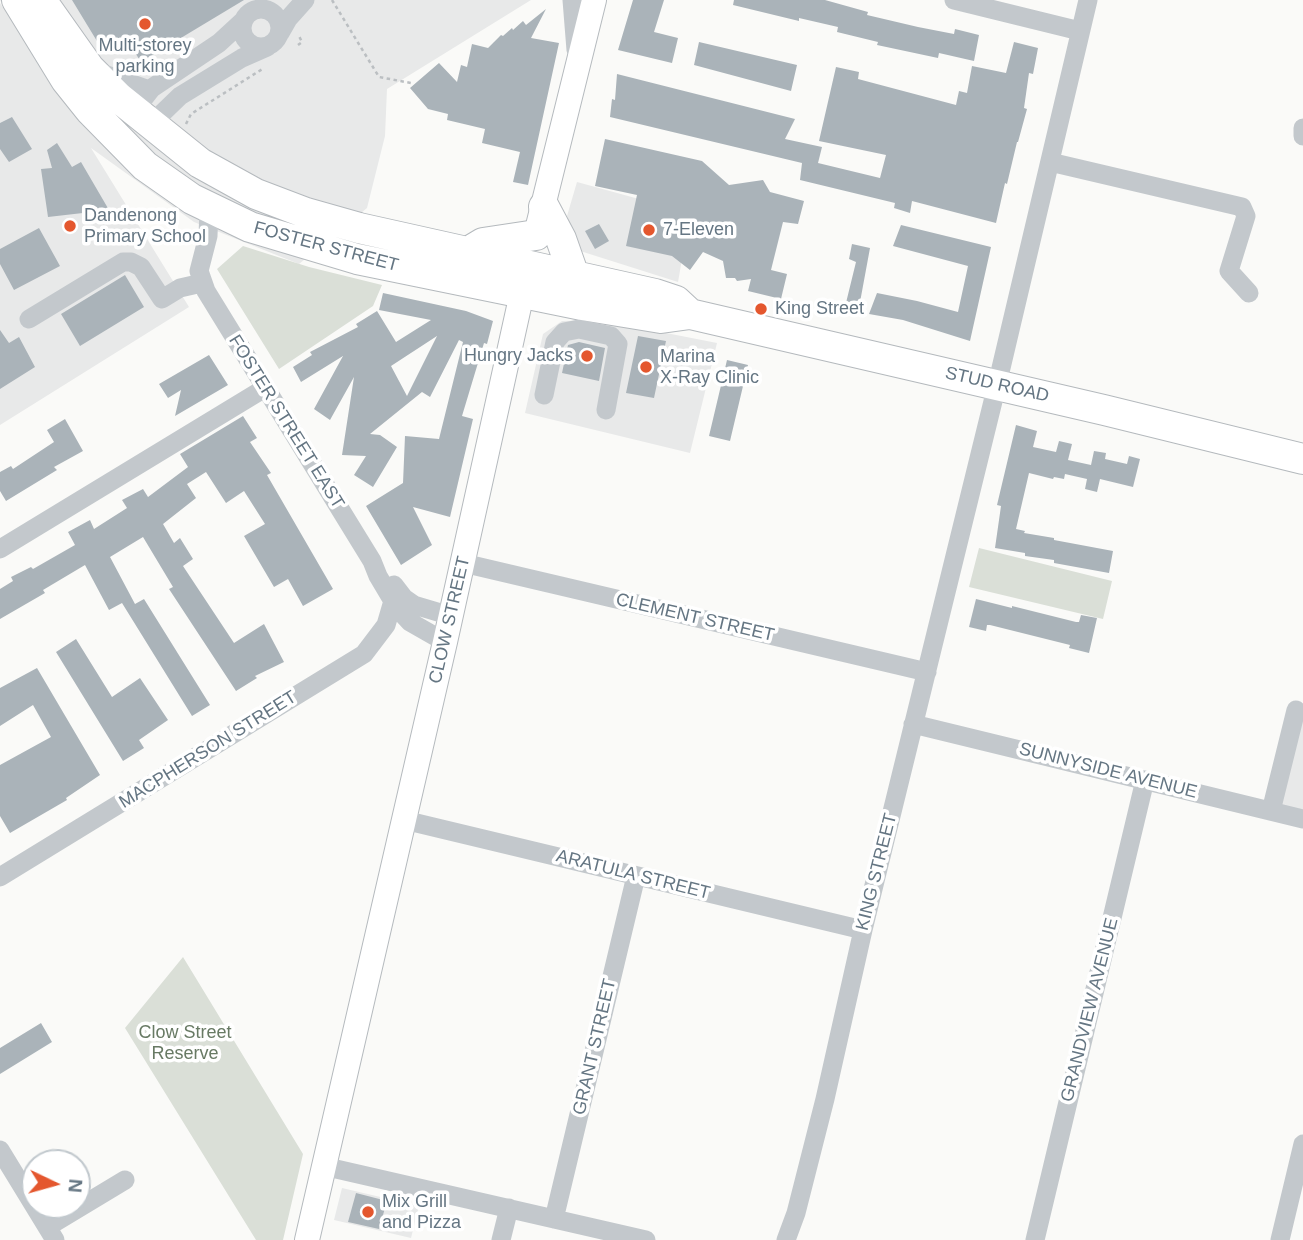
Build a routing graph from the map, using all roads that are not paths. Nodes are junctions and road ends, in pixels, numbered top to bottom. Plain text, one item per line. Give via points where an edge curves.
1 (17, 0) edge
2 (41, 0) edge
3 (291, 0) edge
4 (305, 0) edge
5 (572, 0) edge
6 (594, 0) edge
7 (954, 0) edge
8 (1088, 0) edge
9 (262, 9) junction
10 (244, 20) junction
11 (1080, 30) junction
12 (273, 47) junction
13 (577, 72) junction
14 (145, 108) junction
15 (1303, 128) edge
16 (1303, 136) edge
17 (120, 141) junction
18 (1049, 162) junction
19 (209, 208) junction
20 (540, 221) junction
21 (467, 253) junction
22 (574, 276) junction
23 (526, 279) junction
24 (202, 283) junction
25 (1249, 293) dead end
26 (690, 314) junction
27 (29, 319) dead end
28 (997, 385) junction
29 (265, 388) junction
30 (544, 395) dead end
31 (606, 410) dead end
32 (1303, 459) edge
33 (0, 549) edge
34 (372, 561) junction
35 (463, 563) junction
36 (393, 601) junction
37 (451, 616) junction
38 (445, 642) junction
39 (927, 672) junction
40 (1296, 710) dead end
41 (913, 724) junction
42 (1145, 780) junction
43 (1271, 811) junction
44 (1303, 819) edge
45 (404, 820) junction
46 (636, 876) junction
47 (0, 877) edge
48 (863, 930) junction
49 (1303, 1144) edge
50 (2, 1159) edge
51 (323, 1166) junction
52 (125, 1180) dead end
53 (509, 1209) junction
54 (796, 1213) junction
55 (554, 1219) junction
56 (51, 1234) edge
57 (307, 1240) edge
58 (501, 1240) edge
59 (646, 1240) edge
60 (786, 1240) edge
61 (795, 1240) edge
62 (1035, 1240) edge
63 (1280, 1240) edge

1 - 17 highway, FOSTER STREET via 66,80
2 - 14 highway, FOSTER STREET via 89,68
3 - 9 street
4 - 12 street
5 - 13 street
6 - 13 main road, CLOW STREET
7 - 11 street
8 - 11 street, KING STREET
9 - 10 street via 251,11
9 - 12 street via 277,18
10 - 12 street via 246,41
10 - 14 street
11 - 18 street, KING STREET
12 - 14 street via 242,58 180,96
13 - 20 main road, CLOW STREET
14 - 17 highway
14 - 21 highway, FOSTER STREET via 200,163 256,194 359,228
15 - 16 street
17 - 19 highway, FOSTER STREET via 158,176
18 - 25 street via 1242,207 1246,216 1229,271
18 - 28 street, KING STREET
19 - 23 highway, FOSTER STREET via 250,228 330,252
19 - 24 street
20 - 21 highway
20 - 22 highway via 561,239
20 - 23 main road, CLOW STREET
21 - 23 highway, FOSTER STREET
22 - 23 highway, STUD ROAD
22 - 26 highway, STUD ROAD via 655,294 676,301
23 - 26 highway, STUD ROAD via 661,318
23 - 35 main road, CLOW STREET
24 - 27 street via 180,288 162,299 141,267 123,262
24 - 29 street, FOSTER STREET EAST
26 - 28 highway, STUD ROAD
28 - 32 highway, STUD ROAD
28 - 39 street, KING STREET
29 - 33 street
29 - 34 street, FOSTER STREET EAST
30 - 31 street via 555,342 564,332 579,329 611,336 618,344
34 - 36 street, FOSTER STREET EAST
34 - 37 street, FOSTER STREET EAST via 410,603
35 - 37 main road, CLOW STREET
35 - 39 street, CLEMENT STREET
36 - 38 street, FOSTER STREET EAST via 410,622
36 - 47 street, MACPHERSON STREET via 385,627 363,654
37 - 38 main road, CLOW STREET
38 - 45 main road, CLOW STREET
39 - 41 street, KING STREET
40 - 43 street
41 - 42 street, SUNNYSIDE AVENUE
41 - 48 street, KING STREET
42 - 43 street, SUNNYSIDE AVENUE
42 - 62 street, GRANDVIEW AVENUE
43 - 44 street, SUNNYSIDE AVENUE
45 - 46 street, ARATULA STREET
45 - 51 main road, CLOW STREET
46 - 48 street, ARATULA STREET
46 - 55 street, GRANT STREET
48 - 54 street, KING STREET
49 - 63 street
50 - 56 street
51 - 53 street
51 - 57 main road, CLOW STREET
52 - 56 street
53 - 55 street
53 - 58 street
54 - 60 street, KING STREET
54 - 61 street, KING STREET
55 - 59 street

